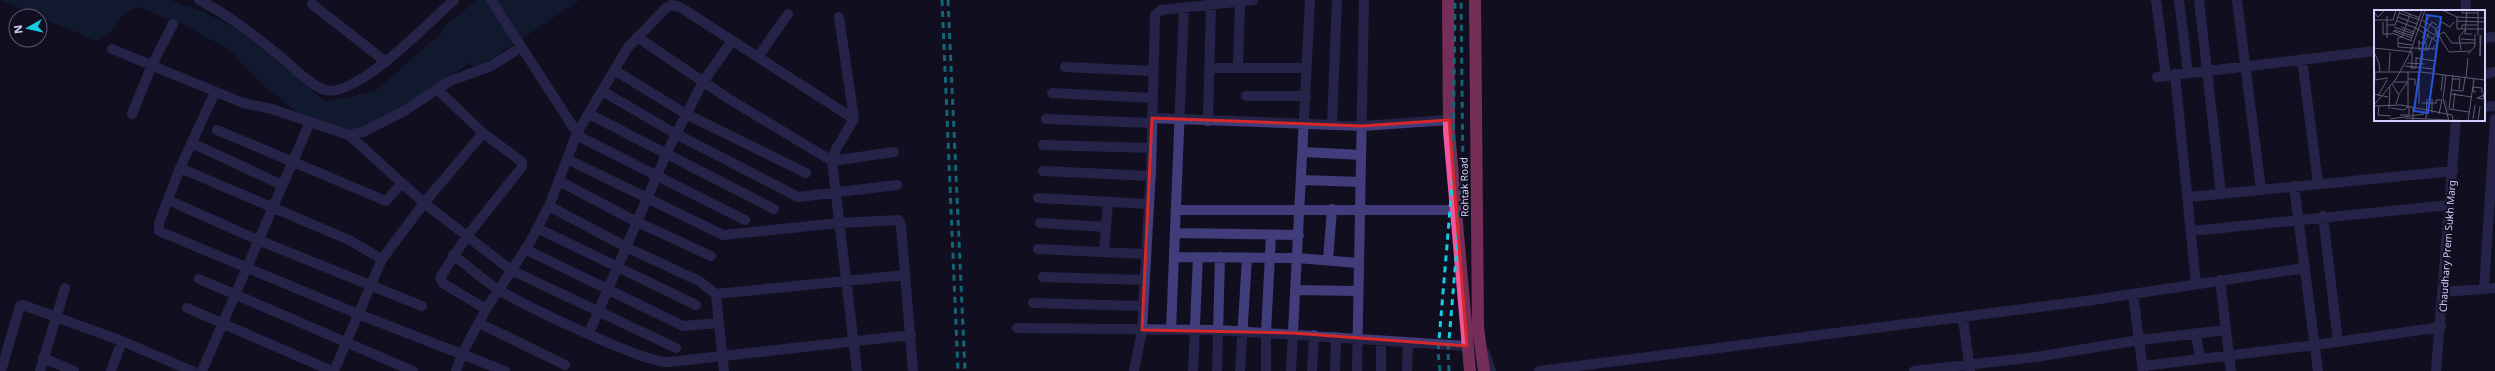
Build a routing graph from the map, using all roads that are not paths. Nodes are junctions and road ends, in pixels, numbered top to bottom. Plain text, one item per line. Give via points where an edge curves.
1 (199, 0) edge
2 (454, 0) edge
3 (492, 0) edge
4 (1253, 0) edge
5 (1310, 0) edge
6 (1337, 0) edge
7 (1364, 0) edge
8 (1448, 0) edge
9 (1475, 0) edge
10 (2156, 0) edge
11 (2179, 0) edge
12 (2199, 0) edge
13 (2237, 0) edge
14 (2466, 0) edge
15 (1240, 2) junction
16 (312, 4) dead end
17 (1211, 5) junction
18 (1184, 8) junction
19 (2465, 10) edge
20 (788, 14) dead end
21 (839, 17) dead end
22 (173, 24) dead end
23 (637, 37) junction
24 (2495, 37) edge
25 (2485, 38) edge
26 (732, 41) junction
27 (112, 48) dead end
28 (519, 51) junction
29 (2374, 51) edge
30 (758, 57) junction
31 (2302, 60) junction
32 (386, 62) junction
33 (152, 65) junction
34 (2244, 66) junction
35 (1065, 67) dead end
36 (1210, 68) junction
37 (1238, 68) junction
38 (1307, 68) junction
39 (614, 70) junction
40 (2208, 70) junction
41 (1153, 71) junction
42 (2495, 72) edge
43 (2188, 73) junction
44 (2485, 74) edge
45 (2166, 76) junction
46 (703, 82) junction
47 (437, 89) junction
48 (602, 91) junction
49 (215, 92) junction
50 (1052, 93) dead end
51 (1246, 96) dead end
52 (1306, 96) junction
53 (1153, 98) junction
54 (2495, 106) edge
55 (2485, 107) edge
56 (132, 114) dead end
57 (589, 114) junction
58 (686, 114) junction
59 (854, 119) junction
60 (1046, 119) dead end
61 (2495, 119) edge
62 (1179, 120) junction
63 (1449, 120) junction
64 (1152, 121) junction
65 (1208, 121) junction
66 (2456, 121) edge
67 (310, 122) junction
68 (1305, 124) junction
69 (1332, 125) junction
70 (1362, 126) junction
71 (217, 130) dead end
72 (484, 133) junction
73 (577, 134) junction
74 (676, 134) junction
75 (349, 135) junction
76 (192, 143) junction
77 (1043, 145) dead end
78 (1152, 148) junction
79 (894, 152) dead end
80 (1304, 152) junction
81 (666, 154) junction
82 (1361, 155) junction
83 (567, 158) junction
84 (832, 161) junction
85 (292, 162) junction
86 (180, 168) junction
87 (2453, 170) junction
88 (1043, 171) dead end
89 (806, 174) dead end
90 (656, 176) junction
91 (1151, 176) junction
92 (1302, 180) junction
93 (559, 181) junction
94 (402, 182) junction
95 (1360, 182) junction
96 (2318, 183) junction
97 (282, 185) junction
98 (897, 185) dead end
99 (2294, 186) junction
100 (2261, 190) junction
101 (836, 192) junction
102 (2221, 194) junction
103 (2189, 197) junction
104 (1038, 198) dead end
105 (646, 199) junction
106 (168, 200) junction
107 (1108, 202) junction
108 (424, 203) junction
109 (1149, 204) junction
110 (2450, 205) junction
111 (549, 206) junction
112 (1300, 208) junction
113 (272, 209) junction
114 (774, 209) dead end
115 (1332, 209) junction
116 (1176, 210) junction
117 (1360, 210) junction
118 (1454, 210) junction
119 (2323, 216) junction
120 (2299, 219) junction
121 (746, 220) dead end
122 (637, 222) junction
123 (839, 223) junction
124 (1040, 223) dead end
125 (1106, 227) junction
126 (537, 228) junction
127 (2192, 231) junction
128 (1175, 233) junction
129 (1271, 235) junction
130 (1299, 235) junction
131 (467, 236) junction
132 (258, 240) junction
133 (626, 247) junction
134 (525, 249) junction
135 (1038, 249) dead end
136 (1104, 252) junction
137 (1146, 254) junction
138 (453, 255) junction
139 (711, 256) dead end
140 (1174, 257) junction
141 (1198, 257) junction
142 (1220, 257) junction
143 (1247, 258) junction
144 (1270, 258) junction
145 (1297, 258) junction
146 (382, 259) junction
147 (1328, 260) junction
148 (1358, 263) junction
149 (246, 268) junction
150 (617, 268) junction
151 (2305, 268) junction
152 (511, 270) junction
153 (905, 275) junction
154 (1043, 277) dead end
155 (199, 278) dead end
156 (1145, 280) junction
157 (2220, 280) junction
158 (846, 283) junction
159 (370, 284) junction
160 (2196, 284) junction
161 (65, 288) dead end
162 (2495, 288) edge
163 (608, 289) junction
164 (2484, 289) junction
165 (498, 290) junction
166 (1296, 290) junction
167 (1358, 291) junction
168 (2443, 292) junction
169 (716, 294) junction
170 (2133, 294) junction
171 (235, 295) junction
172 (1033, 303) dead end
173 (696, 305) dead end
174 (422, 306) dead end
175 (1144, 306) junction
176 (187, 308) dead end
177 (486, 309) junction
178 (598, 313) junction
179 (358, 314) junction
180 (55, 317) junction
181 (1963, 318) junction
182 (223, 323) junction
183 (479, 323) junction
184 (718, 323) junction
185 (2441, 327) junction
186 (1017, 328) dead end
187 (1478, 328) junction
188 (1142, 330) junction
189 (1171, 330) junction
190 (1195, 330) junction
191 (1218, 330) junction
192 (2226, 330) junction
193 (1242, 331) junction
194 (1266, 332) junction
195 (589, 333) junction
196 (1293, 333) junction
197 (2196, 334) junction
198 (911, 335) junction
199 (1314, 335) junction
200 (1336, 337) junction
201 (1357, 338) junction
202 (2140, 340) junction
203 (122, 341) junction
204 (1381, 341) junction
205 (346, 342) junction
206 (853, 342) junction
207 (2338, 342) junction
208 (1408, 343) junction
209 (2315, 345) junction
210 (1467, 346) junction
211 (676, 348) dead end
212 (462, 355) junction
213 (2229, 355) junction
214 (722, 357) junction
215 (43, 358) junction
216 (2200, 359) junction
217 (565, 365) dead end
218 (1970, 368) edge
219 (2143, 368) edge
220 (1, 371) edge
221 (40, 371) edge
222 (74, 371) edge
223 (111, 371) edge
224 (192, 371) edge
225 (202, 371) edge
226 (333, 371) edge
227 (413, 371) edge
228 (456, 371) edge
229 (505, 371) edge
230 (724, 371) edge
231 (857, 371) edge
232 (913, 371) edge
233 (1134, 371) edge
234 (1193, 371) edge
235 (1217, 371) edge
236 (1240, 371) edge
237 (1266, 371) edge
238 (1292, 371) edge
239 (1312, 371) edge
240 (1336, 371) edge
241 (1357, 371) edge
242 (1381, 371) edge
243 (1407, 371) edge
244 (1470, 371) edge
245 (1484, 371) edge
246 (1491, 371) edge
247 (1539, 371) edge
248 (1914, 371) edge
249 (2231, 371) edge
250 (2318, 371) edge
251 (2436, 371) edge

1 - 32 street via 255,36 318,87 326,90 348,87
2 - 32 street
3 - 28 street
4 - 15 street
5 - 38 street
6 - 69 street
7 - 70 street
8 - 63 highway, Rohtak Road
9 - 187 highway, Rohtak Road
10 - 45 street
11 - 43 street
12 - 40 street
13 - 34 street
14 - 19 street
15 - 17 street
15 - 37 street
16 - 32 street
17 - 18 street
17 - 36 street
18 - 41 street via 1161,10 1155,15
18 - 62 street
20 - 30 street
21 - 59 street
22 - 33 street
23 - 26 street via 666,8 675,5
23 - 39 street
23 - 46 street
24 - 25 street
26 - 30 street
26 - 46 street
27 - 33 street
28 - 47 street via 491,66 459,76
28 - 73 street
29 - 31 street
30 - 59 street
31 - 34 street
31 - 96 street
33 - 49 street
33 - 56 street
34 - 40 street
34 - 100 street
35 - 41 street
36 - 37 street
36 - 65 street
37 - 38 street
38 - 52 street
39 - 48 street
39 - 58 street
40 - 43 street
40 - 102 street
41 - 53 street
42 - 44 street
43 - 45 street
45 - 103 street
46 - 58 street
46 - 84 street
47 - 72 street
47 - 75 street via 363,132
48 - 57 street
48 - 74 street
49 - 67 street via 243,103 272,109
49 - 76 street
50 - 53 street
51 - 52 street
52 - 68 street
53 - 64 street
54 - 55 street
57 - 73 street
57 - 81 street
58 - 74 street
58 - 89 street
59 - 84 street via 836,149
60 - 64 street
61 - 164 street
62 - 64 street
62 - 65 street
62 - 116 street
63 - 70 street
63 - 118 highway, Rohtak Road
64 - 78 street
65 - 68 street
66 - 87 street, Chaudhary Prem Sukh Marg
67 - 75 street
67 - 85 street
68 - 69 street
68 - 80 street
69 - 70 street
70 - 82 street
71 - 85 street
72 - 108 street
72 - 131 street via 522,162 522,165
73 - 83 street
73 - 90 street
74 - 81 street
74 - 101 street via 794,195 803,197
75 - 94 street
76 - 86 street
76 - 97 street
77 - 78 street
78 - 91 street
79 - 84 street
80 - 82 street
80 - 92 street
81 - 90 street
81 - 114 street
82 - 95 street
83 - 93 street
83 - 105 street
84 - 101 street
85 - 94 street via 386,201
85 - 97 street
86 - 106 street
86 - 113 street
87 - 96 street
87 - 110 street, Chaudhary Prem Sukh Marg
88 - 91 street
90 - 105 street
90 - 121 street
91 - 109 street
92 - 95 street
92 - 112 street
93 - 111 street
93 - 122 street
94 - 108 street
95 - 117 street
96 - 99 street
97 - 113 street
98 - 101 street
99 - 100 street
99 - 120 street
100 - 102 street
101 - 123 street
102 - 103 street
103 - 127 street
104 - 107 street
105 - 122 street
105 - 123 street via 723,235
106 - 132 street
106 - 149 street via 159,223 159,231
107 - 109 street
107 - 125 street
108 - 131 street
108 - 146 street
109 - 137 street
110 - 119 street
110 - 168 street, Chaudhary Prem Sukh Marg
111 - 126 street
111 - 133 street
112 - 115 street
112 - 116 street
112 - 130 street
113 - 132 street
113 - 146 street via 349,240
115 - 117 street
115 - 147 street
116 - 128 street
117 - 118 street
117 - 148 street
118 - 210 highway, Rohtak Road
119 - 120 street
119 - 207 street
120 - 127 street
120 - 151 street
122 - 133 street
122 - 139 street
123 - 153 street via 899,220
123 - 158 street
124 - 125 street
125 - 136 street
126 - 134 street
126 - 150 street
127 - 160 street
128 - 129 street
128 - 140 street
129 - 130 street
129 - 144 street
130 - 145 street
131 - 138 street
131 - 152 street
132 - 149 street
132 - 159 street
133 - 150 street
133 - 169 street via 699,281
134 - 152 street
134 - 163 street
135 - 136 street
136 - 137 street
137 - 156 street
138 - 165 street
138 - 177 street via 442,273 441,282
140 - 141 street
140 - 189 street
141 - 142 street
141 - 190 street
142 - 143 street
142 - 191 street
143 - 144 street
143 - 193 street
144 - 145 street
144 - 194 street
145 - 147 street
145 - 166 street
146 - 159 street
147 - 148 street
148 - 167 street
149 - 171 street
149 - 179 street
150 - 163 street
150 - 173 street
151 - 157 street
151 - 209 street
152 - 165 street
152 - 178 street
153 - 158 street
153 - 198 street
154 - 156 street
155 - 171 street
156 - 175 street
157 - 160 street
157 - 192 street
158 - 169 street
158 - 206 street
159 - 174 street
159 - 179 street
160 - 170 street
161 - 180 street
162 - 164 street
163 - 178 street
163 - 184 street via 683,326
164 - 168 street
165 - 177 street
165 - 195 street
166 - 167 street
166 - 196 street
167 - 201 street
168 - 185 street, Chaudhary Prem Sukh Marg
169 - 184 street
170 - 181 street
170 - 202 street
171 - 182 street
171 - 205 street
172 - 175 street
175 - 188 street
176 - 182 street
177 - 183 street
178 - 195 street
178 - 211 street
179 - 205 street
179 - 212 street
180 - 203 street
180 - 215 street
180 - 220 street via 20,306
181 - 218 street
181 - 247 street
182 - 225 street
182 - 226 street
183 - 212 street
183 - 217 street
184 - 214 street
185 - 207 street
185 - 251 street, Chaudhary Prem Sukh Marg
186 - 188 street
187 - 245 highway
187 - 246 street, Rohtak Road
188 - 189 street
188 - 233 street
189 - 190 street
190 - 191 street
190 - 234 street
191 - 193 street
191 - 235 street
192 - 197 street
192 - 213 street
193 - 194 street
193 - 236 street
194 - 196 street
194 - 237 street
195 - 214 street via 654,361
196 - 199 street
196 - 238 street
197 - 202 street
197 - 216 street
198 - 206 street
198 - 232 street
199 - 200 street
199 - 239 street
200 - 201 street
200 - 240 street
201 - 204 street
201 - 241 street
202 - 218 street
202 - 219 street
203 - 223 street
203 - 224 street
204 - 208 street
204 - 242 street
205 - 226 street
205 - 227 street
206 - 214 street
206 - 231 street
207 - 209 street
208 - 210 street
208 - 243 street
209 - 213 street
209 - 250 street
210 - 244 highway, Rohtak Road
212 - 228 street
212 - 229 street
213 - 216 street
213 - 249 street
214 - 230 street
215 - 221 street
215 - 222 street
216 - 219 street
218 - 248 street

